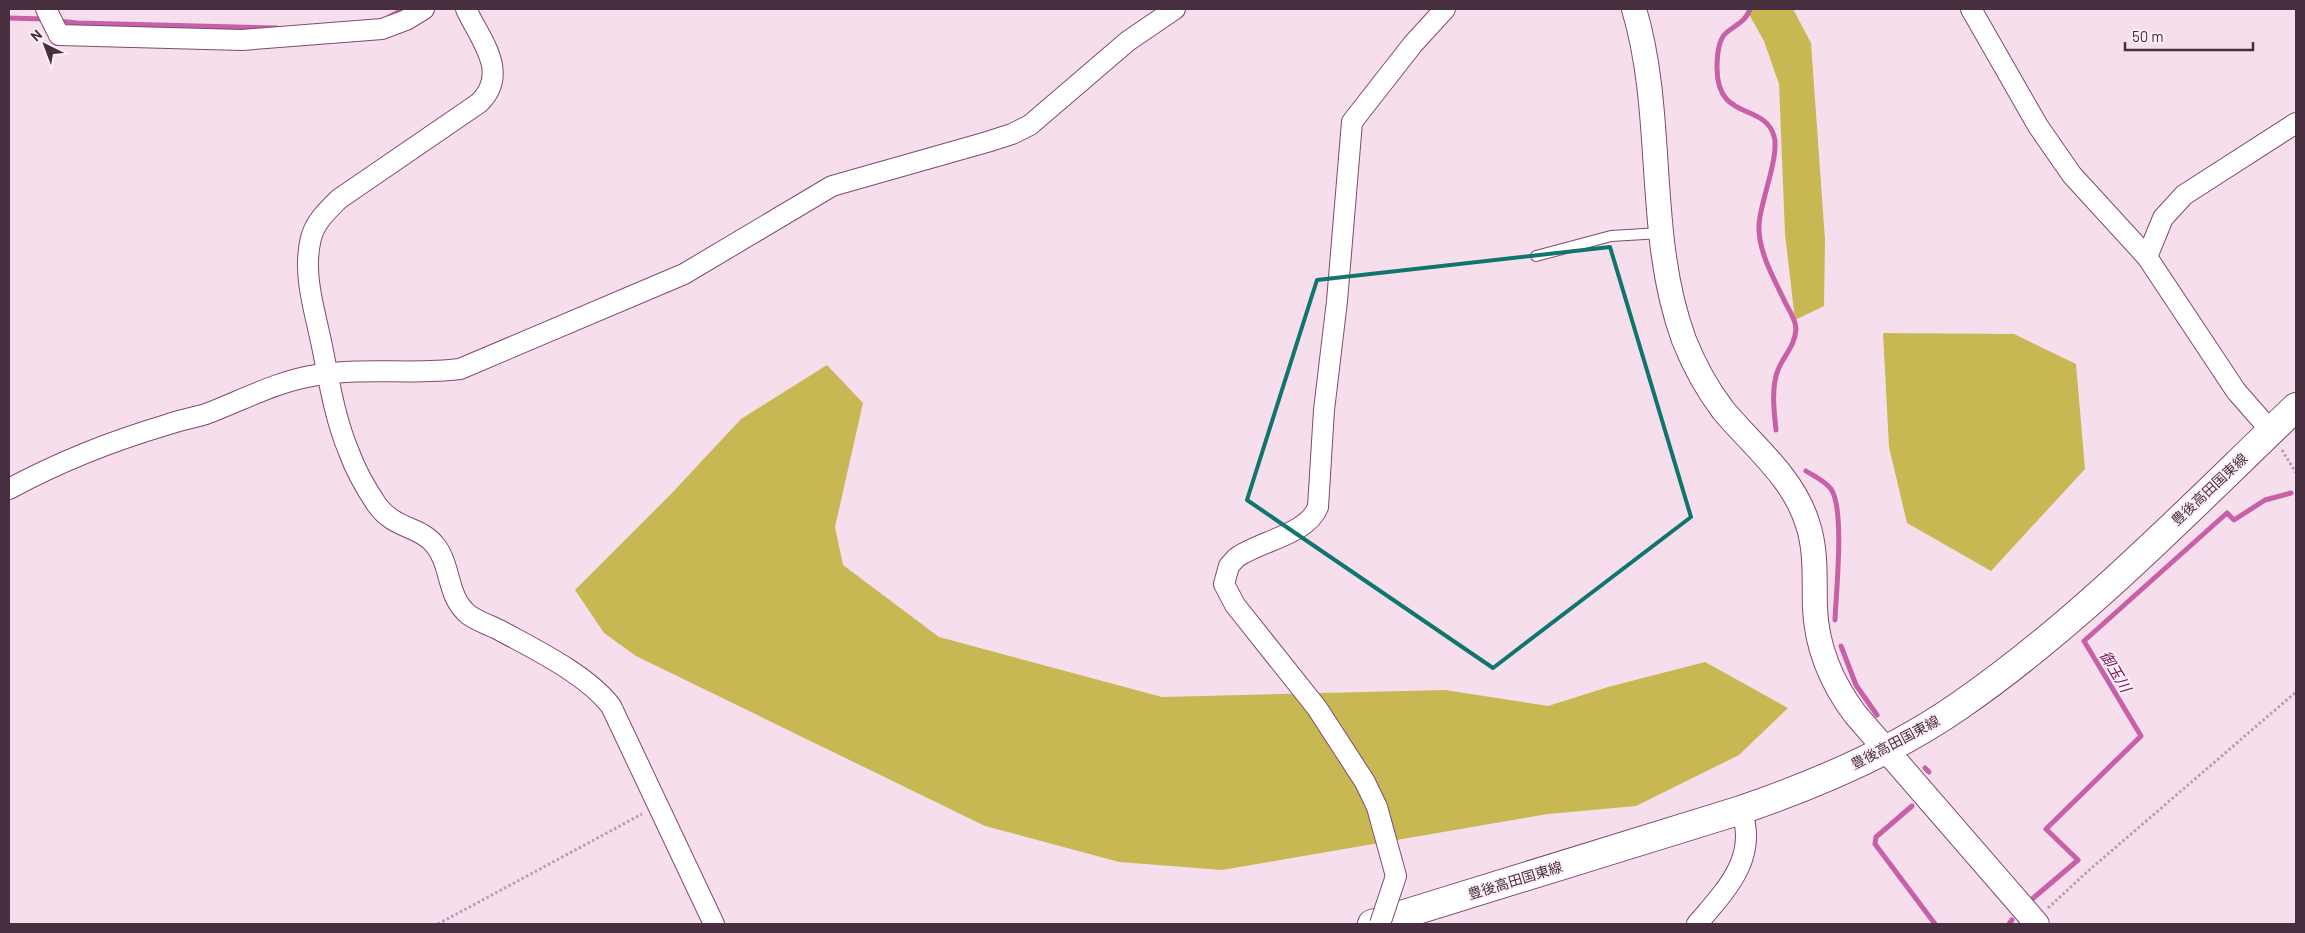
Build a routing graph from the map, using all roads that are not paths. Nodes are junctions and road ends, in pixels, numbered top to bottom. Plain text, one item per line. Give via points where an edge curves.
1 (46, 9) edge
2 (424, 9) edge
3 (466, 9) edge
4 (1174, 9) edge
5 (1445, 9) edge
6 (1634, 9) edge
7 (1971, 9) edge
8 (2296, 123) edge
9 (1662, 233) junction
10 (1536, 256) dead end
11 (2147, 257) junction
12 (327, 373) junction
13 (2296, 407) edge
14 (2271, 431) junction
15 (9, 489) edge
16 (1887, 750) junction
17 (1741, 810) junction
18 (2036, 922) edge
19 (714, 924) edge
20 (1372, 924) edge
21 (1380, 924) edge
22 (1697, 924) edge

1 - 2 street via 59,36 242,40 382,30
3 - 12 street via 491,59 494,72 488,94 339,199 320,218 311,237 309,283
4 - 12 street via 1128,41 1046,113 1012,134 832,186 684,274 460,369
5 - 21 street, bridge via 1352,122 1316,514 1306,525 1236,558 1229,566 1224,584 1235,606 1316,708 1366,782 1377,806 1396,876
6 - 9 street via 1645,51
7 - 11 street via 2061,160 2092,199
8 - 11 street via 2184,195 2163,218
9 - 10 lane via 1611,236
9 - 16 street via 1669,288 1695,365 1707,388 1789,486 1803,510 1813,546 1818,635 1829,675 1855,714
11 - 14 street via 2236,391
12 - 15 street via 280,383 205,414 78,456
12 - 19 street via 349,453 378,506 393,522 424,534 435,544 442,555 458,603 469,615 590,683 611,706
13 - 14 main road, 豊後高田国東線
14 - 16 main road, 豊後高田国東線 via 2078,613 1958,707
16 - 17 main road, 豊後高田国東線 via 1796,791
16 - 18 street
17 - 20 main road, 豊後高田国東線
17 - 22 street via 1746,822 1746,850 1718,900

